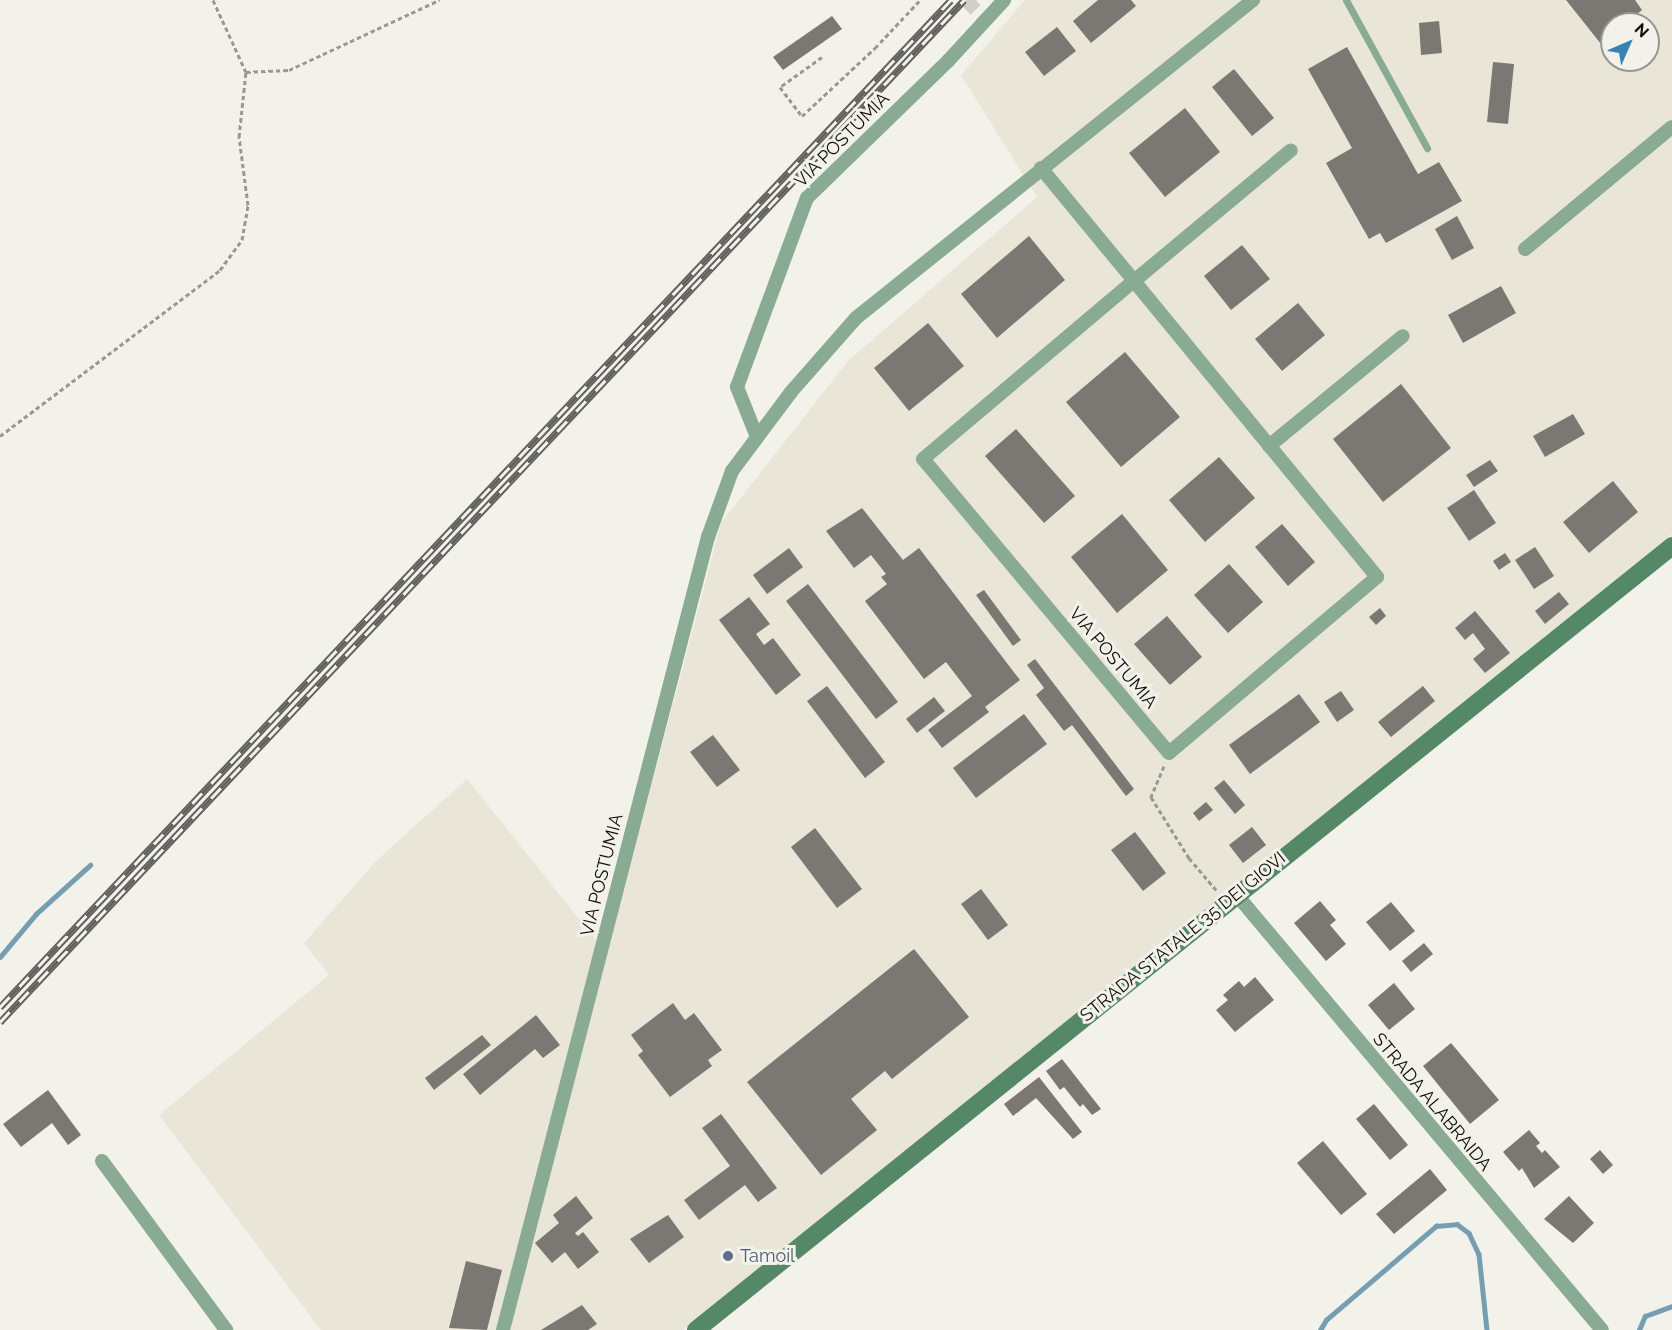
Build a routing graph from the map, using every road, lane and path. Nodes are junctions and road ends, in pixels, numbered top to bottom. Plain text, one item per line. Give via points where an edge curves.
1 (213, 0) edge
2 (439, 0) edge
3 (920, 0) edge
4 (1004, 0) edge
5 (1253, 0) edge
6 (1346, 0) edge
7 (822, 57) dead end
8 (246, 72) junction
9 (1672, 128) edge
10 (1427, 148) dead end
11 (1291, 150) dead end
12 (1041, 168) junction
13 (1525, 249) dead end
14 (1134, 281) junction
15 (1403, 336) dead end
16 (0, 436) edge
17 (757, 437) junction
18 (1269, 446) junction
19 (1672, 546) edge
20 (1169, 753) junction
21 (1236, 894) junction
22 (102, 1161) dead end
23 (226, 1330) edge
24 (503, 1330) edge
25 (696, 1330) edge
26 (1602, 1330) edge

1 - 8 path
2 - 8 path via 289,70
3 - 7 path via 802,116 780,87
4 - 17 street, VIA POSTUMIA via 807,198 737,387
5 - 12 street, VIA POSTUMIA
6 - 10 lane
8 - 16 path via 239,137 248,205 242,240 220,270
9 - 13 street
11 - 14 street, VIA POSTUMIA
12 - 14 street
12 - 17 street, VIA POSTUMIA via 856,318
14 - 18 street
14 - 20 street, VIA POSTUMIA via 922,459
15 - 18 street
17 - 24 street, VIA POSTUMIA via 732,471 708,537
18 - 20 street via 1377,577
19 - 21 main road, STRADA STATALE 35 DEI GIOVI
20 - 21 path via 1151,797 1216,891
21 - 25 main road, STRADA STATALE 35 DEI GIOVI
21 - 26 street, STRADA ALABRAIDA
22 - 23 street

